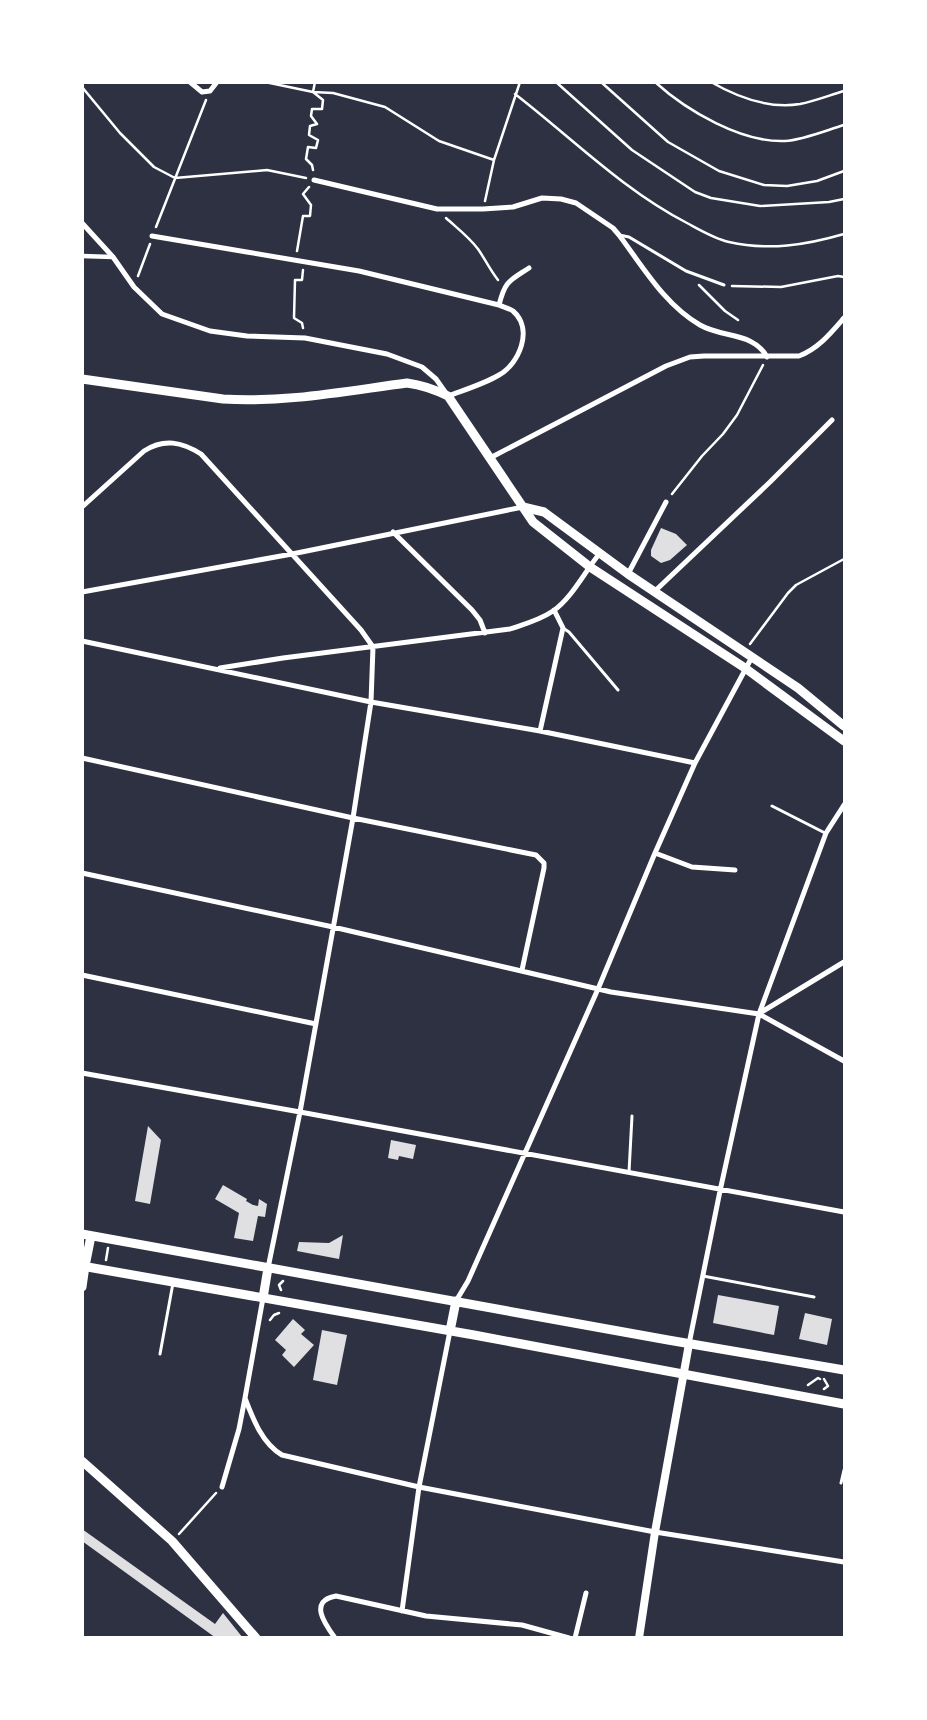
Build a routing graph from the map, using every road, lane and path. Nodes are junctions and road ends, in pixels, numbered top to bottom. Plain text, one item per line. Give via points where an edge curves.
1 (190, 82) edge
2 (217, 82) edge
3 (265, 82) edge
4 (314, 82) edge
5 (520, 82) edge
6 (556, 82) edge
7 (601, 82) edge
8 (655, 82) edge
9 (711, 82) edge
10 (82, 87) edge
11 (210, 91) junction
12 (844, 91) edge
13 (312, 92) junction
14 (515, 94) junction
15 (844, 125) edge
16 (494, 160) junction
17 (844, 172) edge
18 (175, 178) junction
19 (314, 180) junction
20 (844, 199) edge
21 (437, 209) junction
22 (483, 209) junction
23 (82, 223) edge
24 (844, 234) edge
25 (619, 235) junction
26 (152, 236) junction
27 (82, 256) edge
28 (113, 257) junction
29 (295, 259) junction
30 (529, 268) dead end
31 (686, 271) junction
32 (844, 277) edge
33 (724, 286) joint
34 (134, 287) junction
35 (503, 287) junction
36 (499, 304) junction
37 (844, 318) edge
38 (738, 320) dead end
39 (304, 338) junction
40 (767, 357) junction
41 (84, 380) edge
42 (448, 396) junction
43 (832, 420) dead end
44 (490, 458) junction
45 (666, 502) joint
46 (82, 507) edge
47 (522, 507) junction
48 (393, 532) junction
49 (600, 553) junction
50 (292, 554) junction
51 (844, 559) edge
52 (590, 567) junction
53 (628, 574) junction
54 (82, 592) edge
55 (655, 592) junction
56 (554, 610) junction
57 (563, 628) junction
58 (485, 633) junction
59 (82, 641) edge
60 (373, 647) junction
61 (748, 654) junction
62 (745, 668) junction
63 (216, 669) junction
64 (618, 690) dead end
65 (371, 702) junction
66 (844, 726) edge
67 (540, 732) junction
68 (844, 741) edge
69 (82, 758) edge
70 (695, 763) junction
71 (844, 805) edge
72 (772, 806) dead end
73 (353, 818) junction
74 (826, 833) junction
75 (655, 853) junction
76 (735, 870) dead end
77 (82, 873) edge
78 (333, 927) junction
79 (844, 962) edge
80 (522, 970) junction
81 (82, 975) edge
82 (598, 989) junction
83 (759, 1014) junction
84 (316, 1024) junction
85 (844, 1061) edge
86 (82, 1073) edge
87 (300, 1112) junction
88 (632, 1116) dead end
89 (524, 1154) junction
90 (629, 1173) junction
91 (720, 1191) junction
92 (844, 1212) edge
93 (87, 1235) edge
94 (108, 1248) dead end
95 (105, 1262) dead end
96 (84, 1266) edge
97 (268, 1268) junction
98 (702, 1276) junction
99 (173, 1282) junction
100 (82, 1287) edge
101 (814, 1297) dead end
102 (263, 1298) junction
103 (456, 1302) junction
104 (281, 1314) dead end
105 (274, 1315) dead end
106 (450, 1331) junction
107 (689, 1344) junction
108 (160, 1354) dead end
109 (844, 1370) edge
110 (683, 1374) junction
111 (824, 1379) junction
112 (831, 1381) dead end
113 (816, 1388) dead end
114 (824, 1389) dead end
115 (245, 1398) junction
116 (844, 1404) edge
117 (82, 1461) edge
118 (844, 1470) edge
119 (841, 1483) dead end
120 (222, 1487) joint
121 (419, 1487) junction
122 (655, 1532) junction
123 (172, 1541) junction
124 (844, 1562) edge
125 (586, 1593) dead end
126 (402, 1611) junction
127 (256, 1638) edge
128 (335, 1638) edge
129 (569, 1638) edge
130 (575, 1638) edge
131 (639, 1638) edge

1 - 11 street via 202,92
2 - 11 street
3 - 13 path
4 - 13 path
5 - 14 path
6 - 20 path via 632,150 695,192 760,206
7 - 17 path via 668,142 719,171 764,184 787,186
8 - 15 path via 665,92 721,126 769,140 787,141
9 - 12 path via 745,99 783,105 800,104
10 - 18 path via 120,133 154,167
11 - 18 path
13 - 16 path via 332,93 385,107 439,142
13 - 19 path via 323,100 322,109 312,109 311,116 317,124 310,126 309,135 318,140 316,148 308,147 306,159 312,166
14 - 16 path
14 - 24 path via 634,190 703,232 727,242 775,247 800,245
16 - 22 path
18 - 19 path via 267,170
18 - 26 path
19 - 21 street
19 - 29 path via 304,194 311,205 310,216 303,216
21 - 22 street
21 - 35 path via 480,251
22 - 25 street via 513,207 542,198 560,199 576,203
23 - 28 street
25 - 31 lane via 629,236
25 - 40 street via 666,297 682,312 702,326 755,342
26 - 29 street
26 - 34 path
27 - 28 street
28 - 34 street
29 - 36 street
29 - 39 path via 295,268 304,271 302,280 295,280 294,318 302,324
30 - 35 street
31 - 33 lane
31 - 38 path via 713,300
32 - 33 path via 781,287
34 - 39 street via 162,314 210,332
35 - 36 street
36 - 42 street via 513,312 523,331 515,360 499,375
37 - 40 street via 810,352 799,356
39 - 42 street via 387,354 422,367
40 - 44 street via 690,357 666,366
40 - 45 path via 737,415
41 - 42 main road via 243,400 288,398 408,383
42 - 44 main road
43 - 55 street
44 - 47 main road
45 - 53 street
46 - 50 street via 144,451 161,443 176,443 200,454
47 - 48 street
47 - 49 main road via 544,512
47 - 52 main road via 533,522
48 - 50 street
48 - 58 street via 472,610
49 - 52 street
49 - 53 main road
50 - 54 street
50 - 60 street
51 - 61 path via 796,585
52 - 56 street
52 - 62 main road
53 - 55 main road
55 - 61 main road
56 - 57 street
56 - 58 street via 537,620
57 - 64 lane
57 - 67 street
58 - 60 street
59 - 63 street
60 - 63 street
60 - 65 street
61 - 62 street
61 - 66 main road via 798,688
62 - 68 main road
62 - 70 street
63 - 65 street
65 - 67 street
65 - 73 street
67 - 70 street
69 - 73 street
70 - 75 street
71 - 74 street
72 - 74 lane
73 - 78 street
73 - 80 street via 530,852 541,858 544,868
74 - 83 street
75 - 76 street via 692,866
75 - 82 street
77 - 78 street
78 - 80 street
78 - 84 street
79 - 83 street
80 - 82 street
81 - 84 street
82 - 83 street
82 - 89 street
83 - 85 street
83 - 91 street
84 - 87 street
86 - 87 street
87 - 89 street
87 - 97 street
88 - 90 lane
89 - 90 street
89 - 103 street
90 - 91 street
91 - 92 street
91 - 98 street
93 - 96 main road
93 - 97 main road
94 - 95 path
96 - 99 main road
96 - 100 main road
97 - 102 main road
97 - 103 main road
98 - 101 lane
98 - 107 street
99 - 102 main road
99 - 108 lane
102 - 106 main road
102 - 115 street
103 - 106 main road
103 - 107 main road
104 - 105 path
106 - 110 main road
106 - 121 street
107 - 109 main road
107 - 110 street
110 - 116 main road
110 - 122 street
111 - 112 path
111 - 113 path via 818,1378 808,1386
111 - 114 path via 828,1386
115 - 120 street
115 - 121 street via 264,1439 282,1455
117 - 123 main road
118 - 119 lane
120 - 123 path
121 - 122 street
121 - 126 street
122 - 124 street
122 - 131 street
123 - 127 main road
125 - 130 street
126 - 128 street via 336,1596 329,1598 320,1608 321,1615
126 - 129 street via 522,1625

